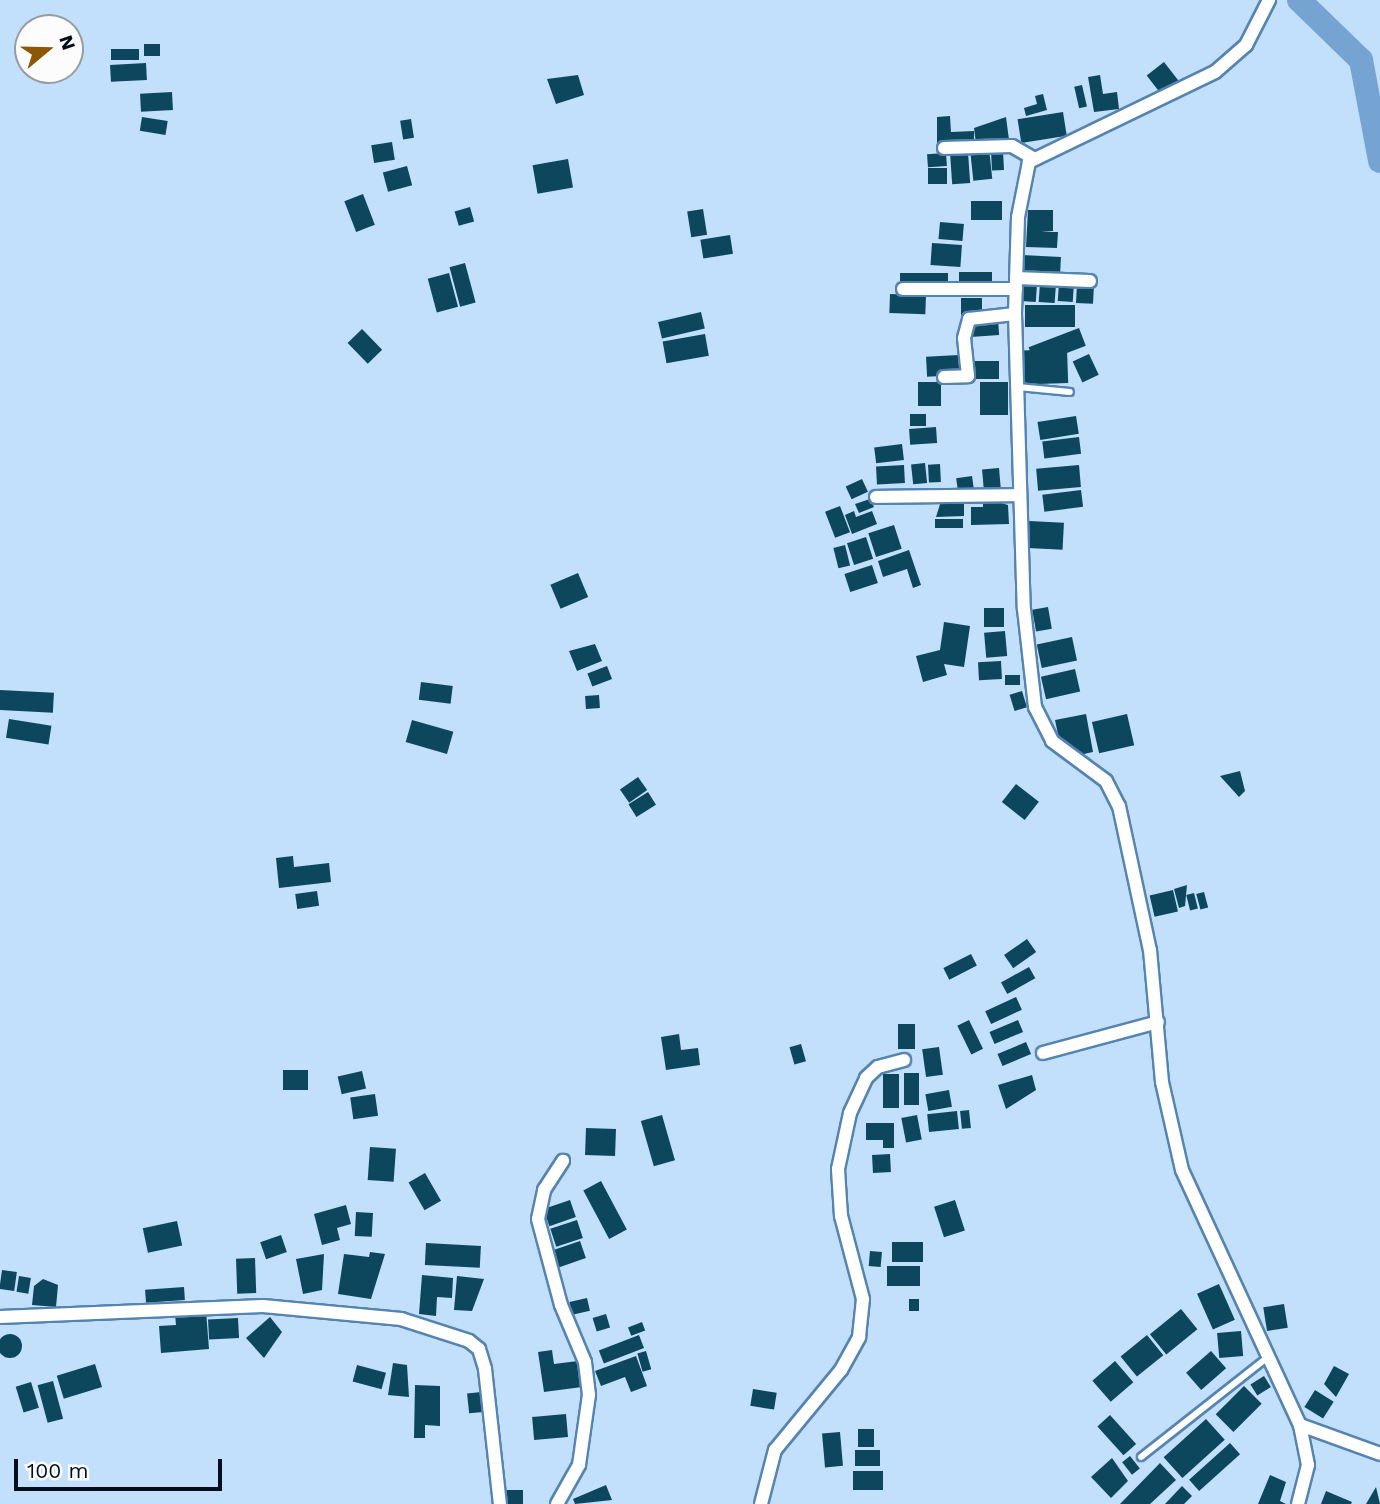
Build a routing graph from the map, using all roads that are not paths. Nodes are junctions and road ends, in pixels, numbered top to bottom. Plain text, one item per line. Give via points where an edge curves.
1 (1268, 1) edge
2 (944, 148) dead end
3 (1033, 158) junction
4 (1090, 281) dead end
5 (1016, 284) junction
6 (903, 289) dead end
7 (1015, 314) junction
8 (944, 376) dead end
9 (1017, 387) junction
10 (1070, 392) dead end
11 (1020, 495) junction
12 (876, 497) dead end
13 (1157, 1022) junction
14 (1043, 1053) dead end
15 (904, 1060) dead end
16 (563, 1161) dead end
17 (0, 1317) edge
18 (1268, 1357) junction
19 (1300, 1425) junction
20 (1380, 1454) edge
21 (1141, 1457) dead end
22 (500, 1504) edge
23 (557, 1504) edge
24 (761, 1504) edge
25 (1298, 1504) edge

1 - 3 street via 1246,45 1215,72
2 - 3 street via 1004,145
3 - 5 street via 1021,183
4 - 5 street
5 - 6 street
5 - 7 street
7 - 8 street via 969,319 964,338 968,376
7 - 9 street
9 - 10 lane
9 - 11 street
11 - 12 street
11 - 13 street via 1035,707 1052,741 1106,781 1116,797 1150,950
13 - 14 street
13 - 18 street via 1182,1170
15 - 24 street via 878,1067 866,1078 850,1113 838,1169 841,1216 863,1299 859,1337 841,1370 775,1450
16 - 23 street via 544,1190 538,1219 589,1386 579,1465
17 - 22 street via 262,1306 401,1319 468,1341 480,1349 485,1369
18 - 19 street
18 - 21 lane
19 - 20 street
19 - 25 street via 1308,1465

